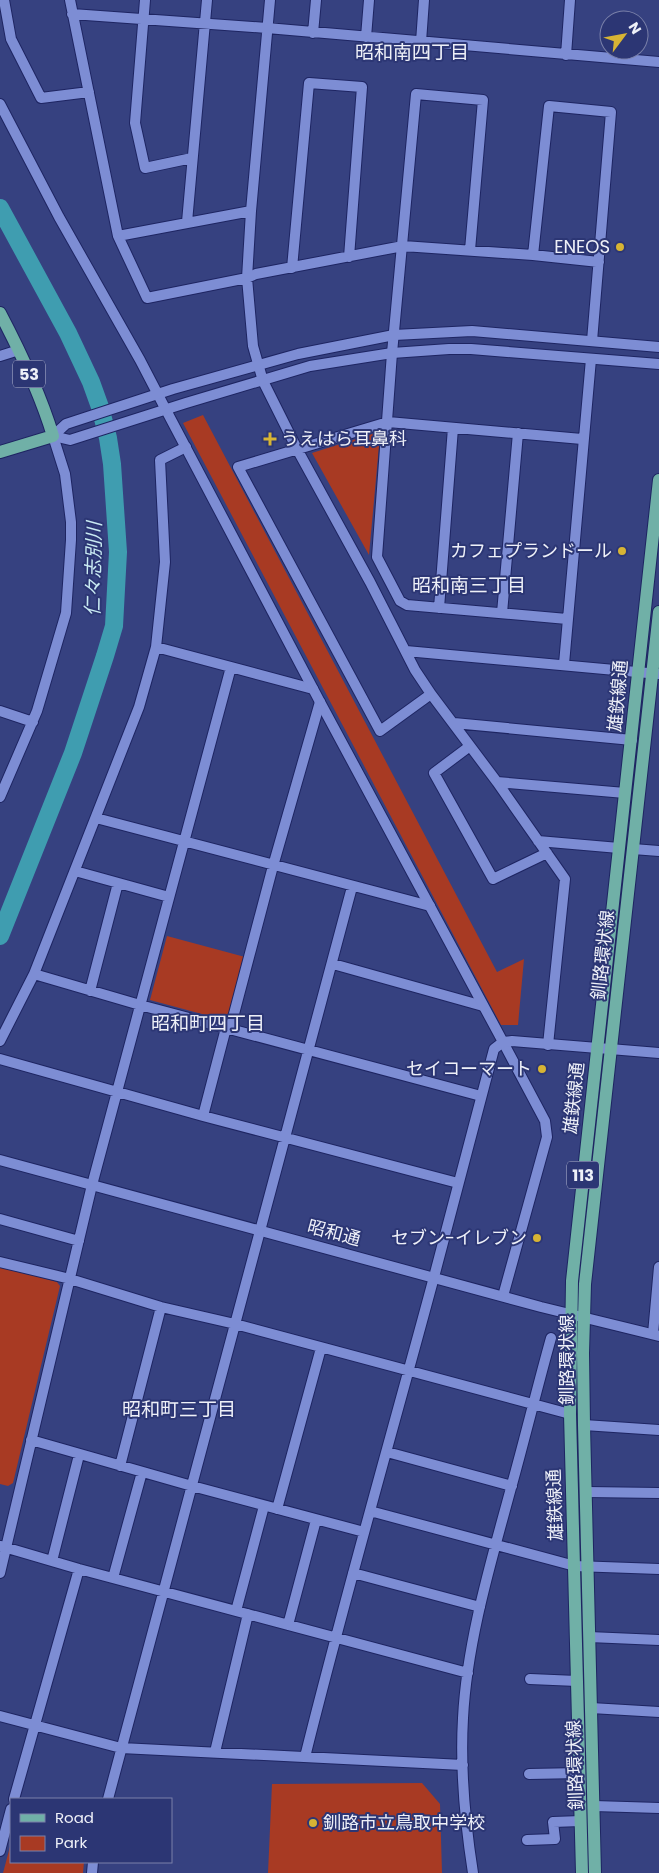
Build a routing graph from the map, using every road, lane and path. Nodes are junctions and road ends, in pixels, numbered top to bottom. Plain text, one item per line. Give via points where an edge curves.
1 (4, 0) edge
2 (70, 0) edge
3 (145, 0) edge
4 (207, 0) edge
5 (270, 0) edge
6 (316, 0) edge
7 (369, 0) edge
8 (424, 0) edge
9 (570, 0) edge
10 (72, 14) junction
11 (144, 19) junction
12 (205, 24) junction
13 (267, 28) junction
14 (313, 33) junction
15 (366, 37) junction
16 (421, 42) junction
17 (566, 55) junction
18 (659, 62) edge
19 (88, 92) junction
20 (0, 104) edge
21 (192, 158) junction
22 (251, 211) junction
23 (187, 222) junction
24 (118, 236) junction
25 (402, 246) junction
26 (470, 250) junction
27 (533, 255) junction
28 (349, 257) junction
29 (599, 262) junction
30 (292, 268) junction
31 (247, 278) junction
32 (0, 313) edge
33 (394, 335) junction
34 (592, 341) junction
35 (659, 347) edge
36 (19, 350) junction
37 (392, 353) junction
38 (0, 356) edge
39 (590, 359) junction
40 (659, 364) edge
41 (258, 366) junction
42 (263, 381) junction
43 (158, 395) junction
44 (166, 410) junction
45 (388, 422) junction
46 (453, 428) junction
47 (518, 433) junction
48 (53, 436) junction
49 (582, 438) junction
50 (186, 447) junction
51 (297, 449) junction
52 (0, 452) edge
53 (659, 480) edge
54 (439, 608) junction
55 (659, 612) edge
56 (502, 613) junction
57 (567, 620) junction
58 (156, 648) junction
59 (406, 651) junction
60 (564, 664) junction
61 (232, 667) junction
62 (638, 672) junction
63 (656, 674) edge
64 (313, 689) junction
65 (431, 694) junction
66 (320, 702) junction
67 (0, 711) edge
68 (33, 722) junction
69 (454, 723) junction
70 (632, 740) junction
71 (470, 746) junction
72 (497, 782) junction
73 (625, 794) junction
74 (0, 795) edge
75 (96, 818) junction
76 (538, 840) junction
77 (184, 842) junction
78 (619, 848) junction
79 (633, 849) junction
80 (659, 851) edge
81 (547, 854) junction
82 (273, 866) junction
83 (75, 871) junction
84 (118, 883) junction
85 (352, 887) junction
86 (170, 897) junction
87 (430, 906) junction
88 (333, 964) junction
89 (34, 974) junction
90 (90, 991) junction
91 (140, 1005) junction
92 (483, 1006) junction
93 (228, 1028) junction
94 (0, 1041) edge
95 (503, 1042) junction
96 (548, 1044) junction
97 (597, 1048) junction
98 (611, 1049) junction
99 (309, 1050) junction
100 (659, 1053) edge
101 (0, 1059) edge
102 (117, 1091) junction
103 (481, 1096) junction
104 (204, 1116) junction
105 (286, 1137) junction
106 (0, 1160) edge
107 (458, 1183) junction
108 (92, 1185) junction
109 (0, 1219) edge
110 (262, 1230) junction
111 (79, 1241) junction
112 (0, 1262) edge
113 (659, 1268) edge
114 (434, 1277) junction
115 (70, 1279) junction
116 (503, 1296) junction
117 (161, 1307) junction
118 (578, 1316) junction
119 (235, 1324) junction
120 (656, 1335) edge
121 (551, 1338) dead end
122 (320, 1348) junction
123 (409, 1371) junction
124 (532, 1405) junction
125 (570, 1414) junction
126 (584, 1425) junction
127 (659, 1430) edge
128 (31, 1440) junction
129 (387, 1452) junction
130 (79, 1455) junction
131 (120, 1466) junction
132 (142, 1472) junction
133 (192, 1486) junction
134 (512, 1486) junction
135 (587, 1492) junction
136 (659, 1494) edge
137 (264, 1506) junction
138 (277, 1509) junction
139 (370, 1511) junction
140 (316, 1520) junction
141 (364, 1532) junction
142 (495, 1546) junction
143 (3, 1547) edge
144 (52, 1561) junction
145 (581, 1567) junction
146 (659, 1568) edge
147 (79, 1569) junction
148 (0, 1573) edge
149 (353, 1573) junction
150 (113, 1578) junction
151 (164, 1591) junction
152 (480, 1607) junction
153 (236, 1611) junction
154 (248, 1614) junction
155 (288, 1625) junction
156 (589, 1637) junction
157 (334, 1638) junction
158 (659, 1640) edge
159 (468, 1673) junction
160 (530, 1679) dead end
161 (577, 1681) junction
162 (591, 1708) junction
163 (659, 1712) edge
164 (0, 1716) edge
165 (34, 1726) junction
166 (122, 1748) junction
167 (215, 1752) junction
168 (304, 1757) junction
169 (462, 1765) junction
170 (580, 1773) junction
171 (529, 1774) dead end
172 (14, 1798) edge
173 (108, 1798) edge
174 (594, 1806) junction
175 (659, 1808) edge
176 (581, 1821) junction
177 (9, 1825) edge
178 (527, 1840) dead end
179 (0, 1851) edge
180 (473, 1873) edge
181 (582, 1873) edge
182 (595, 1873) edge

1 - 19 street via 12,39 41,98
2 - 10 street
3 - 11 street
4 - 12 street
5 - 13 street
6 - 14 street
7 - 15 street
8 - 16 street
9 - 17 street
10 - 11 street
10 - 19 street
11 - 12 street
11 - 21 street via 135,123 145,168
12 - 13 street
12 - 21 street
13 - 14 street
13 - 22 street
14 - 15 street
15 - 16 street
16 - 17 street
17 - 18 street
19 - 24 street
20 - 43 street
21 - 23 street
22 - 23 street
22 - 31 street
23 - 24 street
24 - 31 street via 147,298
25 - 26 street
25 - 26 street via 416,94 482,100
25 - 28 street
25 - 33 street
26 - 27 street
27 - 29 street
27 - 29 street via 549,106 602,111 611,112
28 - 30 street
28 - 30 street via 362,87 309,83
29 - 34 street
30 - 31 street
31 - 41 street
32 - 36 main road, 53
33 - 34 street via 472,331
33 - 37 street
33 - 41 street via 325,347
34 - 35 street
36 - 38 street
36 - 48 main road, 53
37 - 39 street via 471,349
37 - 42 street via 310,366
37 - 45 street
39 - 40 street
39 - 49 street
41 - 42 street
41 - 43 street
42 - 44 street
42 - 51 street
43 - 44 street
43 - 48 street via 66,424
44 - 48 street via 70,440
44 - 50 street
45 - 46 street
45 - 51 street
45 - 54 street via 377,557 400,600 407,605
46 - 47 street
46 - 54 street
47 - 49 street
47 - 56 street
48 - 52 main road
48 - 68 street via 65,474 71,522 66,613
49 - 57 street
50 - 58 street via 160,460 165,562
50 - 64 street
51 - 59 street
51 - 65 street via 238,467 380,731
53 - 62 main road, 雄鉄線通 / 113
54 - 56 street
55 - 63 main road, 雄鉄線通 / 113
56 - 57 street
57 - 60 street
58 - 61 street
58 - 75 street via 139,708
59 - 60 street
59 - 65 street
60 - 62 street
61 - 64 street
61 - 77 street
62 - 63 street
62 - 70 main road, 雄鉄線通 / 113
63 - 79 main road, 雄鉄線通 / 113
64 - 66 street
65 - 69 street
66 - 82 street
66 - 87 street
67 - 68 street
68 - 74 street
69 - 70 street
69 - 71 street
70 - 73 main road, 雄鉄線通 / 113
71 - 72 street
71 - 81 street via 434,773 492,879
72 - 73 street
72 - 76 street
73 - 78 main road, 雄鉄線通 / 113
75 - 77 street
75 - 83 street
76 - 78 street
76 - 81 street
77 - 82 street
77 - 86 street
78 - 97 main road, 雄鉄線通 / 113
79 - 80 street
79 - 98 main road, 釧路環状線 / 113
81 - 96 street via 565,879
82 - 85 street
82 - 93 street
83 - 84 street
83 - 89 street
84 - 86 street
84 - 90 street
85 - 87 street
85 - 88 street
86 - 91 street
87 - 92 street
88 - 92 street
88 - 99 street
89 - 90 street
89 - 94 street
90 - 91 street
91 - 93 street
91 - 102 street
92 - 95 street
93 - 99 street
93 - 104 street
95 - 96 street
95 - 103 street via 494,1049
95 - 116 street via 545,1120 547,1137
96 - 97 street
97 - 98 street
97 - 118 main road, 雄鉄線通 / 113 via 572,1281
98 - 100 street
98 - 118 main road, 釧路環状線 / 113 via 585,1284
99 - 103 street
99 - 105 street
101 - 102 street
102 - 104 street
102 - 108 street
103 - 107 street
104 - 105 street
105 - 107 street
105 - 110 street
106 - 108 street, 昭和通
107 - 114 street
108 - 110 street, 昭和通
108 - 111 street
109 - 111 street
110 - 114 street, 昭和通
110 - 119 street
111 - 115 street
112 - 115 street
113 - 120 street
114 - 116 street, 昭和通
114 - 123 street
115 - 117 street
115 - 128 street
116 - 118 street, 昭和通
117 - 119 street
117 - 131 street
118 - 120 street, 昭和通
118 - 125 main road, 雄鉄線通 / 113
118 - 126 main road, 釧路環状線 / 113
119 - 122 street
119 - 133 street
121 - 124 street
122 - 123 street
122 - 138 street
123 - 124 street
123 - 129 street
124 - 125 street
124 - 134 street
125 - 145 main road, 雄鉄線通 / 113
126 - 127 street
126 - 135 main road, 釧路環状線 / 113
128 - 130 street
128 - 143 street
129 - 134 street
129 - 139 street
130 - 131 street
130 - 144 street
131 - 132 street
132 - 133 street
132 - 150 street
133 - 137 street
133 - 151 street
134 - 142 street
135 - 136 street
135 - 145 main road, 釧路環状線 / 113
137 - 138 street
137 - 153 street
138 - 140 street
139 - 141 street
139 - 142 street
140 - 141 street
140 - 155 street
141 - 149 street
142 - 145 street
142 - 152 street
143 - 144 street
143 - 148 street
144 - 147 street
145 - 146 street
145 - 156 main road, 釧路環状線 / 113
145 - 161 main road, 雄鉄線通 / 113
147 - 150 street
147 - 165 street
149 - 152 street
149 - 157 street
150 - 151 street
151 - 153 street
151 - 166 street
152 - 159 street
153 - 154 street
154 - 155 street
154 - 167 street
155 - 157 street
156 - 158 street
156 - 162 main road, 釧路環状線 / 113
157 - 159 street
157 - 168 street
159 - 169 street
160 - 161 street
161 - 170 main road, 雄鉄線通 / 113
162 - 163 street
162 - 174 main road, 釧路環状線 / 113
164 - 165 street
165 - 166 street
165 - 172 street
166 - 167 street
166 - 173 street
167 - 168 street
168 - 169 street
169 - 180 street
170 - 171 street
170 - 176 main road, 雄鉄線通 / 113
174 - 175 street
174 - 182 main road, 釧路環状線 / 113
176 - 178 street via 553,1822 555,1839
176 - 181 main road, 雄鉄線通 / 113
177 - 179 street

